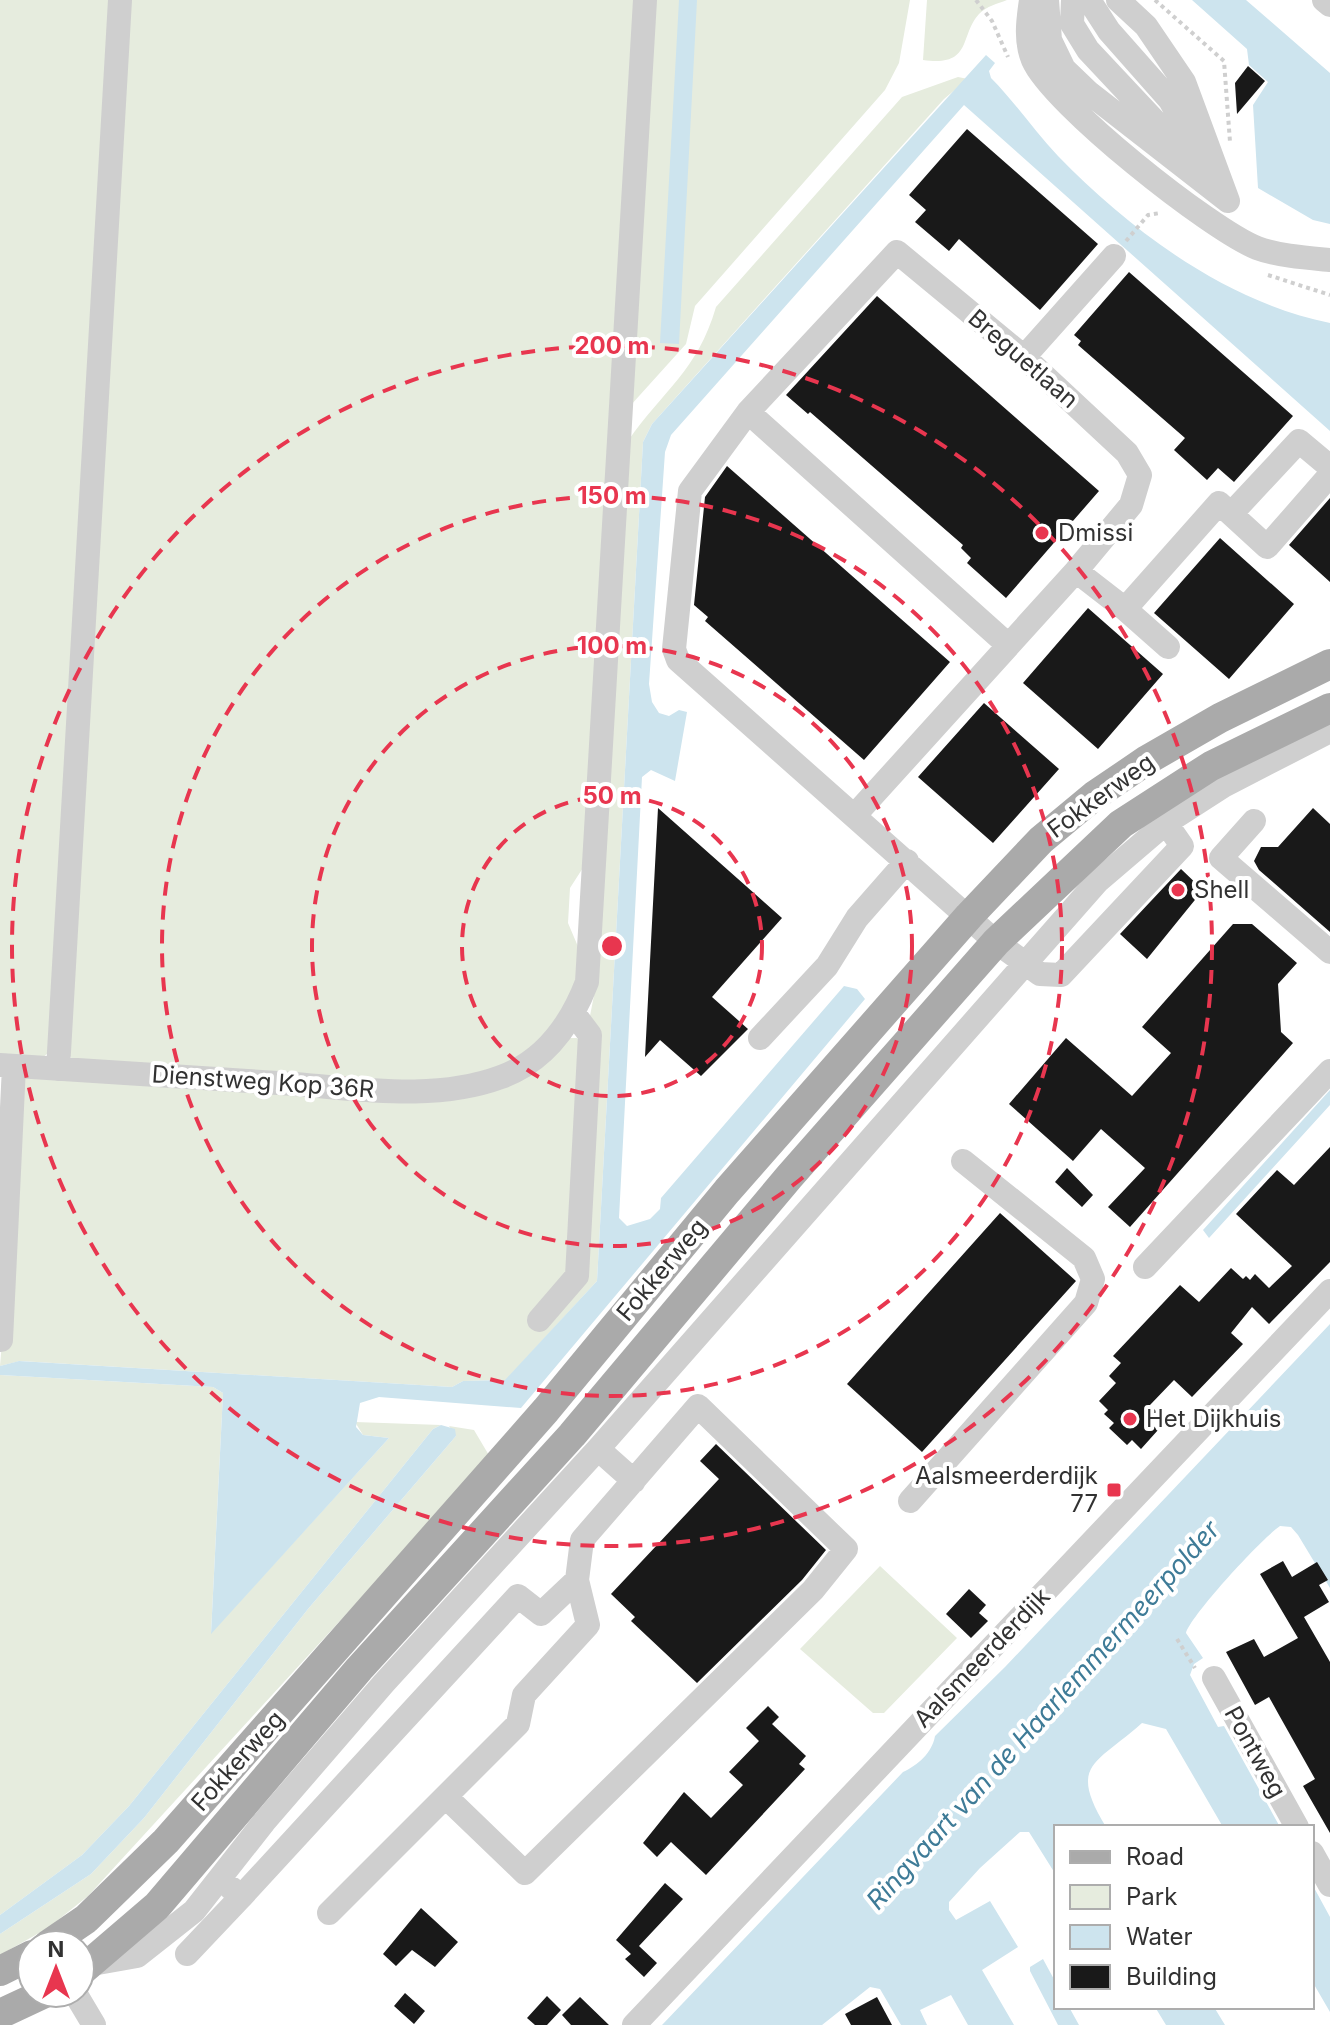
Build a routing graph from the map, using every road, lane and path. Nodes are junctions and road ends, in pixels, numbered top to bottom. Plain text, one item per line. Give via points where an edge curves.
1 (120, 0) edge
2 (645, 0) edge
3 (976, 0) edge
4 (1031, 0) edge
5 (1047, 0) edge
6 (1060, 0) edge
7 (1073, 0) edge
8 (1079, 0) edge
9 (1089, 0) edge
10 (1102, 0) edge
11 (1118, 0) edge
12 (1134, 0) edge
13 (1155, 0) edge
14 (1324, 0) edge
15 (1330, 5) edge
16 (1163, 7) dead end
17 (992, 21) dead end
18 (1228, 201) junction
19 (1148, 215) dead end
20 (1114, 256) joint
21 (1329, 260) edge
22 (1024, 357) junction
23 (748, 412) junction
24 (1330, 467) edge
25 (1330, 475) edge
26 (1231, 514) junction
27 (1076, 571) junction
28 (1125, 609) junction
29 (1008, 645) junction
30 (1168, 647) dead end
31 (1330, 664) edge
32 (1330, 708) edge
33 (1330, 731) edge
34 (855, 815) junction
35 (1254, 821) dead end
36 (1166, 823) junction
37 (907, 861) junction
38 (969, 916) junction
39 (996, 942) junction
40 (1330, 952) edge
41 (1027, 964) junction
42 (575, 1015) junction
43 (760, 1038) dead end
44 (7, 1066) edge
45 (58, 1069) junction
46 (1330, 1071) edge
47 (963, 1161) dead end
48 (1145, 1267) dead end
49 (1330, 1291) edge
50 (539, 1320) dead end
51 (1, 1340) edge
52 (598, 1449) junction
53 (634, 1481) junction
54 (910, 1501) dead end
55 (577, 1580) junction
56 (1177, 1639) dead end
57 (1204, 1673) joint
58 (446, 1797) junction
59 (1296, 1825) edge
60 (1314, 1857) edge
61 (220, 1878) junction
62 (1330, 1885) edge
63 (241, 1897) junction
64 (329, 1913) dead end
65 (71, 1929) edge
66 (187, 1954) dead end
67 (96, 1959) edge
68 (96, 1966) edge
69 (634, 2025) edge

1 - 45 street
2 - 42 street via 587,982
3 - 17 path
4 - 21 street via 1027,29 1033,60 1074,109 1180,201 1226,232 1259,249
5 - 18 street via 1050,40 1064,69
6 - 18 street via 1065,37 1076,60
7 - 18 street via 1072,24 1088,50
8 - 18 street via 1080,16 1098,42 1163,110
9 - 18 street via 1170,100
10 - 18 street via 1177,91
11 - 18 street via 1146,26 1184,82
12 - 18 street via 1154,17 1191,73
13 - 16 path
14 - 15 street
19 - 20 path
20 - 22 street
22 - 23 street, Breguetlaan via 897,252
22 - 27 street, Breguetlaan via 1127,453 1140,475 1131,505
23 - 29 street
23 - 34 street, Breguetlaan via 690,491 674,649 688,672
24 - 26 street via 1299,441
25 - 26 street via 1267,547
26 - 28 street via 1219,503
27 - 28 street
27 - 29 street, Breguetlaan
28 - 30 street
29 - 34 street, Breguetlaan
31 - 38 main road, Fokkerweg via 1220,718 1094,796 1041,840
32 - 39 main road, Fokkerweg via 1211,766 1121,824
33 - 36 street, Fokkerweg via 1225,785
34 - 37 street, Breguetlaan
35 - 40 street via 1221,858
36 - 41 street, Fokkerweg via 1097,882
36 - 41 street via 1182,846 1061,975 1040,974
37 - 38 street, Breguetlaan
37 - 43 street via 857,918 827,966
38 - 39 street, Breguetlaan
38 - 65 main road, Fokkerweg via 727,1191 516,1445 177,1829
39 - 41 street
39 - 67 main road, Fokkerweg via 157,1906
41 - 52 street, Fokkerweg
42 - 45 street, Dienstweg Kop 36R via 563,1033 521,1067 456,1090
42 - 50 street via 590,1035 577,1276
44 - 45 street, Dienstweg Kop 36R
44 - 51 street
46 - 48 street
47 - 54 street via 1084,1258 1093,1279 1086,1303
49 - 69 street, Aalsmeerderdijk
52 - 53 street
52 - 61 street, Fokkerweg via 384,1683
53 - 55 street via 582,1540
53 - 58 street via 698,1406 846,1549 813,1590 525,1873
55 - 58 street via 588,1625 524,1695 518,1724
55 - 63 street via 541,1614 518,1596
56 - 57 path
57 - 59 street, Pontweg
58 - 64 street
60 - 62 street
61 - 63 street
61 - 68 street, Fokkerweg via 194,1911 137,1956
63 - 66 street

